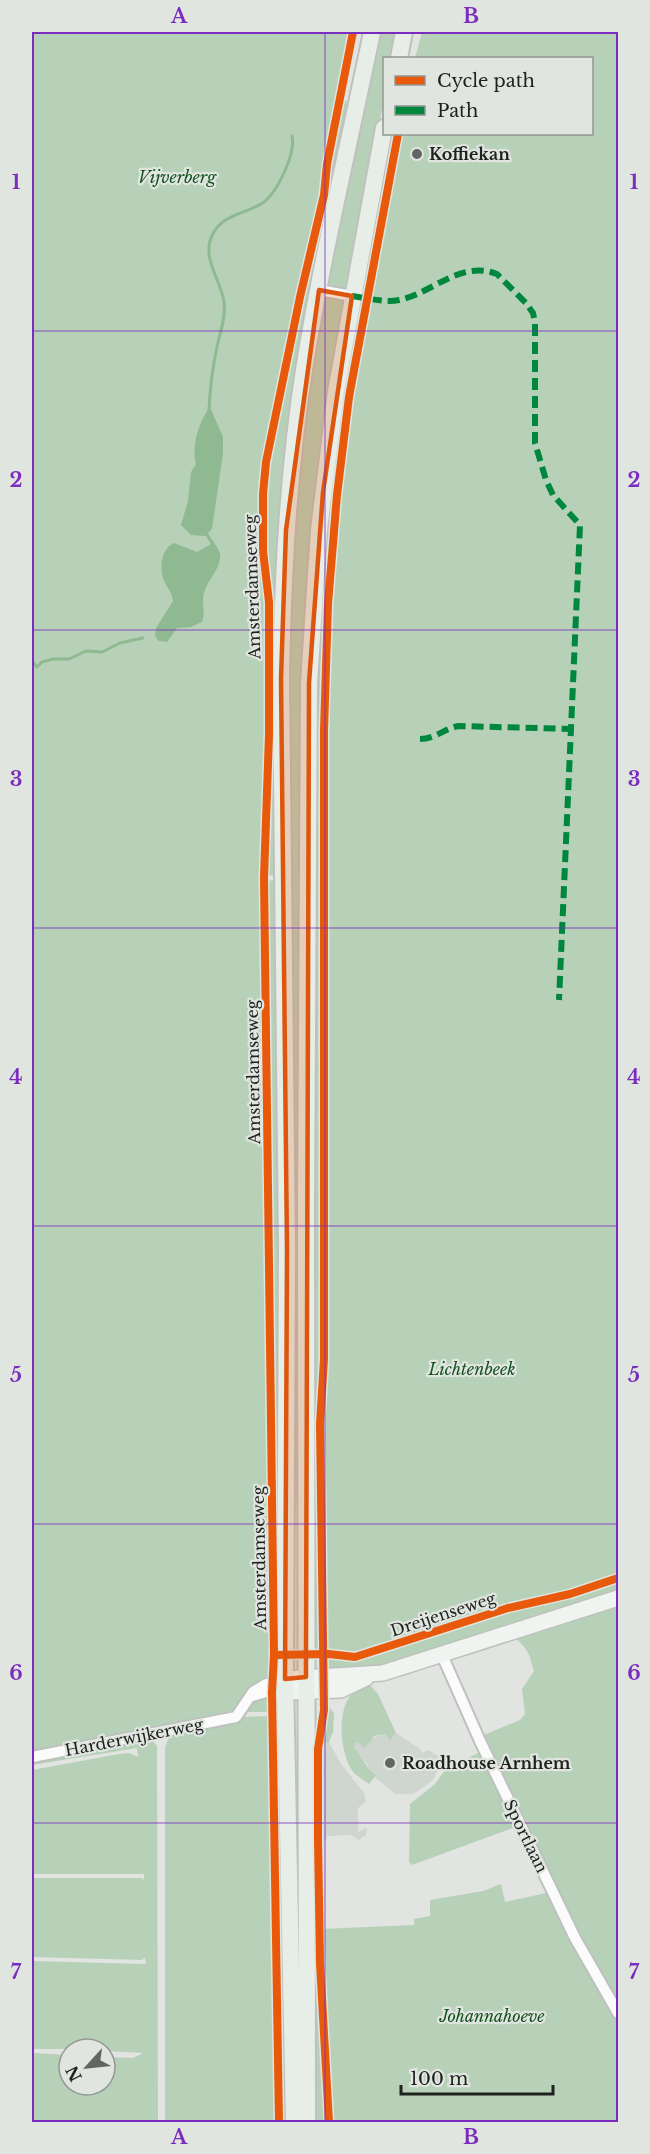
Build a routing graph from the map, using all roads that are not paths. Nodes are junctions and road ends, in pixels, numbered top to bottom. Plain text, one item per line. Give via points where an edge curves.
1 (372, 32) edge
2 (404, 32) edge
3 (399, 57) edge
4 (383, 133) edge
5 (319, 290) junction
6 (352, 296) junction
7 (618, 1598) edge
8 (442, 1655) junction
9 (306, 1685) junction
10 (285, 1686) junction
11 (32, 1757) edge
12 (618, 2013) edge
13 (294, 2122) edge
14 (307, 2122) edge

1 - 5 main road, Amsterdamseweg
2 - 3 main road
4 - 6 main road
5 - 6 street
5 - 10 main road, Amsterdamseweg via 294,450 282,613 287,1250
6 - 9 main road via 324,483 309,683
7 - 8 main road
8 - 9 main road via 375,1674 341,1690
8 - 12 street, Sportlaan via 575,1938
9 - 10 main road
9 - 14 main road
10 - 11 street, Harderwijkerweg via 259,1687 236,1717
10 - 13 main road, Amsterdamseweg

